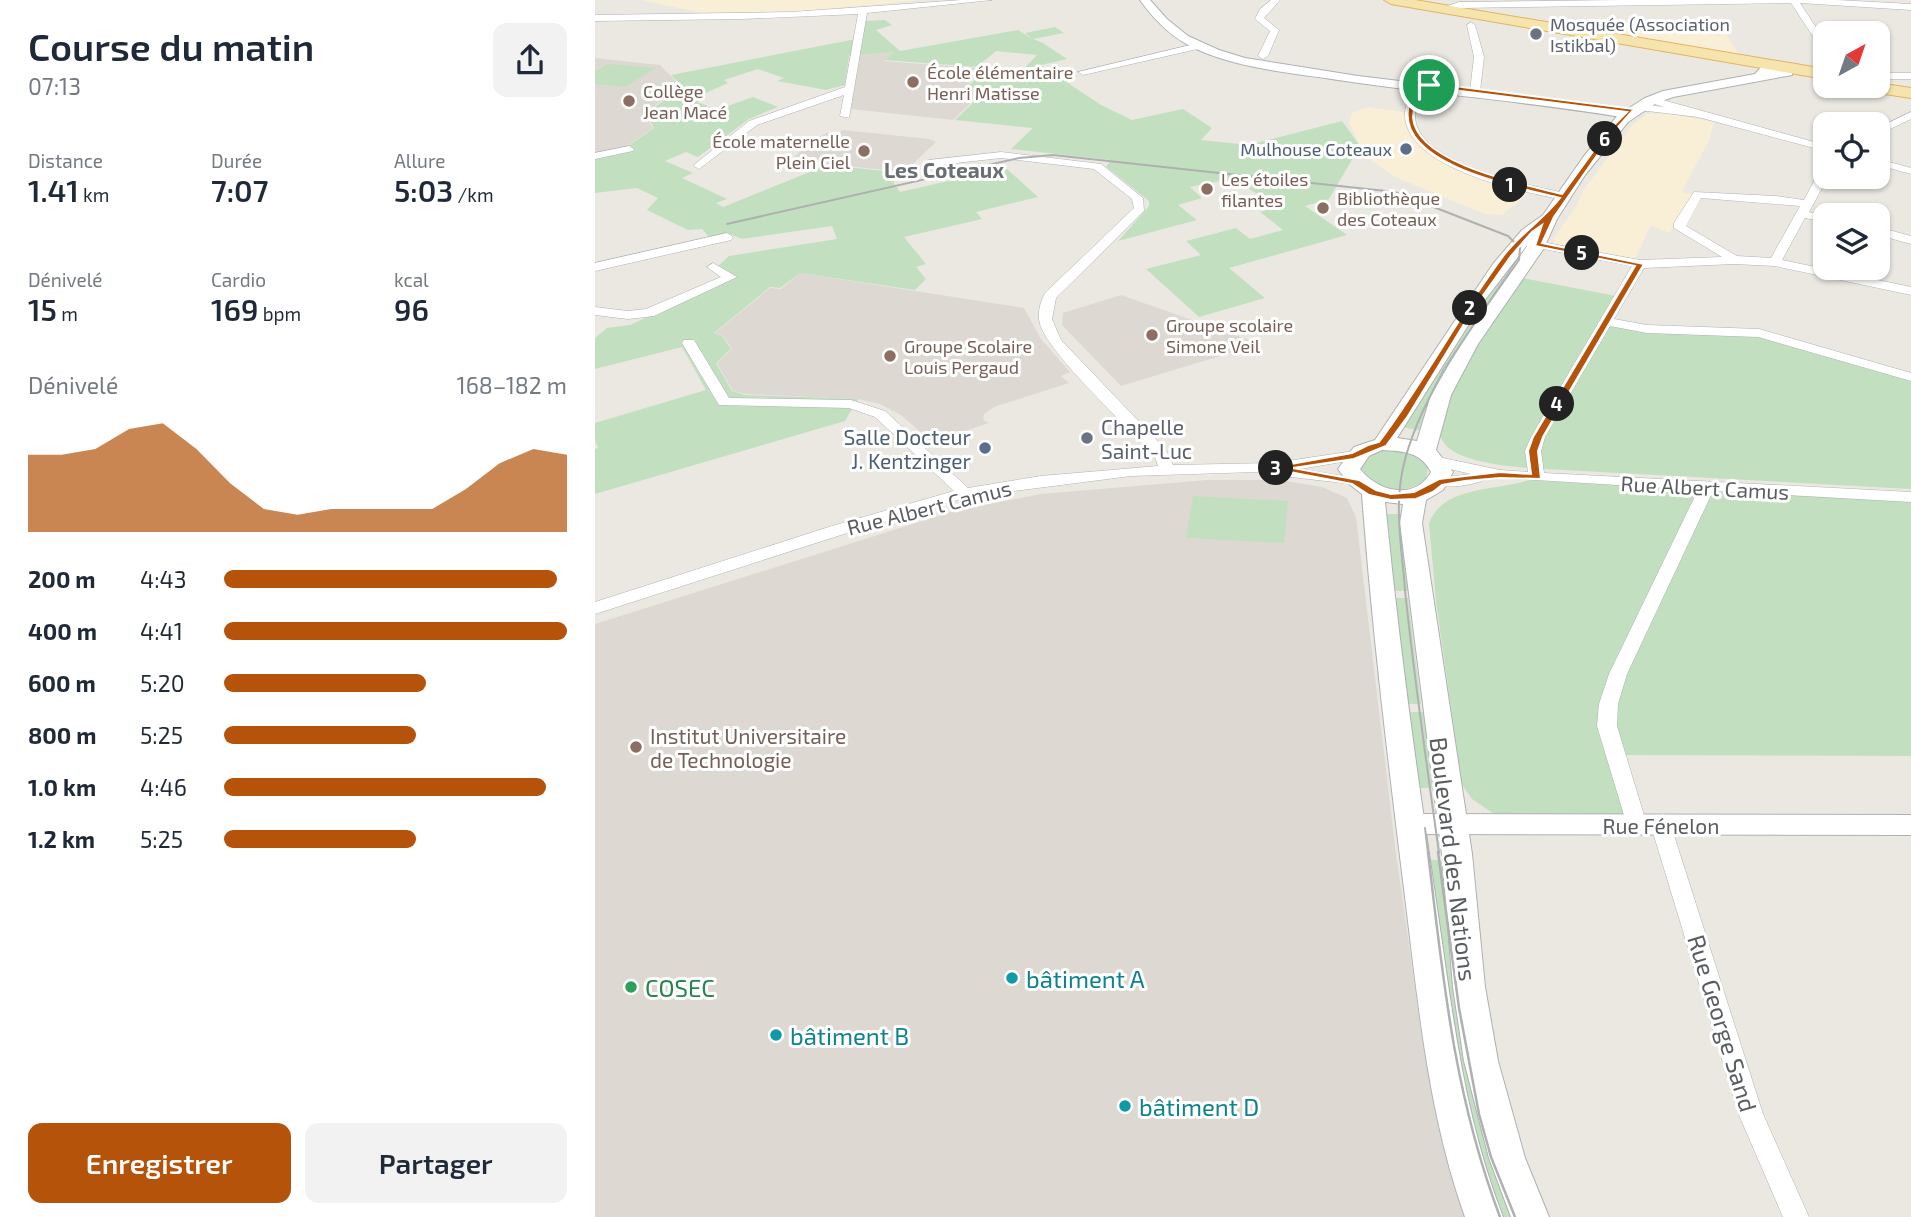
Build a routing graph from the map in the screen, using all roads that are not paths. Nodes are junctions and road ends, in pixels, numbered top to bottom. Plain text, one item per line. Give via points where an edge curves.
1 (988, 0) edge
2 (1145, 0) edge
3 (1276, 0) edge
4 (1391, 0) edge
5 (1794, 0) edge
6 (1661, 1) edge
7 (1164, 2) dead end
8 (1517, 2) edge
9 (1911, 7) edge
10 (1446, 8) junction
11 (863, 11) junction
12 (595, 18) edge
13 (1511, 20) junction
14 (1471, 24) dead end
15 (1813, 29) edge
16 (1203, 45) junction
17 (1263, 56) dead end
18 (1774, 71) junction
19 (1083, 72) dead end
20 (1813, 75) edge
21 (1911, 76) edge
22 (1890, 77) edge
23 (1890, 83) edge
24 (1422, 86) junction
25 (849, 89) junction
26 (1890, 89) edge
27 (1475, 91) junction
28 (1911, 92) edge
29 (1569, 105) junction
30 (1638, 108) junction
31 (1911, 115) edge
32 (845, 116) dead end
33 (1890, 126) edge
34 (1610, 132) junction
35 (1813, 145) edge
36 (629, 149) dead end
37 (595, 156) edge
38 (929, 163) dead end
39 (1890, 165) edge
40 (699, 166) dead end
41 (1911, 171) edge
42 (1816, 189) edge
43 (1564, 197) junction
44 (1806, 209) junction
45 (1813, 213) edge
46 (1890, 234) edge
47 (727, 237) dead end
48 (1911, 240) edge
49 (1528, 242) junction
50 (1734, 260) junction
51 (1775, 262) junction
52 (1640, 264) junction
53 (595, 267) edge
54 (713, 267) dead end
55 (1911, 291) edge
56 (595, 311) edge
57 (1607, 321) junction
58 (689, 343) dead end
59 (1911, 377) edge
60 (1383, 444) junction
61 (1354, 456) junction
62 (1434, 465) junction
63 (1166, 468) junction
64 (1274, 468) junction
65 (1537, 477) junction
66 (1364, 487) junction
67 (1706, 487) junction
68 (965, 494) junction
69 (1416, 495) junction
70 (1911, 497) edge
71 (595, 608) edge
72 (1410, 824) junction
73 (1452, 824) junction
74 (1649, 825) junction
75 (1911, 825) edge
76 (1484, 1217) edge
77 (1530, 1217) edge
78 (1796, 1217) edge

1 - 11 street
2 - 16 street via 1162,23
3 - 17 street via 1259,19 1275,30
4 - 10 main road
5 - 6 street
5 - 9 street
5 - 15 street
6 - 8 street
7 - 16 street via 1171,21
8 - 10 street
8 - 13 street
10 - 13 main road
11 - 12 street
11 - 25 street
13 - 18 main road via 1718,56
14 - 27 street via 1479,57
16 - 19 street
16 - 24 street via 1247,60 1318,74
18 - 20 main road
18 - 30 main road
21 - 22 street
23 - 28 main road
24 - 27 street
24 - 29 street
24 - 43 street via 1411,105 1410,118 1414,131 1429,147 1482,176
25 - 32 street
25 - 40 street via 753,122
26 - 28 main road
27 - 30 street
29 - 30 street
29 - 34 street via 1599,114
30 - 34 main road
30 - 35 street via 1698,114
31 - 33 street
34 - 43 main road
36 - 37 street
38 - 63 street via 1001,155 1075,162 1097,166 1137,198 1140,209 1050,296 1044,318 1055,342 1161,453
39 - 41 street
42 - 44 street
43 - 49 main road
44 - 45 street
44 - 50 street via 1735,195 1698,194 1680,228
44 - 51 street
46 - 48 street
47 - 53 street
49 - 52 street
49 - 60 main road via 1468,310
49 - 62 main road via 1451,373 1429,422
50 - 51 street
50 - 52 street
51 - 55 street
52 - 57 street
54 - 56 street via 731,277 655,311 634,316
57 - 59 street via 1647,329 1759,333
57 - 65 street via 1538,437 1533,451
58 - 68 street via 724,402 868,408
60 - 61 main road
60 - 62 main road via 1402,444
61 - 64 street, Rue Albert Camus
61 - 66 main road via 1349,469
62 - 65 street, Rue Albert Camus
62 - 69 main road via 1430,490
63 - 64 street, Rue Albert Camus
63 - 68 street, Rue Albert Camus
64 - 66 street, Rue Albert Camus
65 - 67 street, Rue Albert Camus
66 - 69 main road via 1399,497
66 - 72 main road, Boulevard des Nations
67 - 70 street, Rue Albert Camus
67 - 74 street, Rue George Sand via 1614,682 1606,714
68 - 71 street, Rue Albert Camus
69 - 73 main road, Boulevard des Nations via 1411,523
72 - 73 street, Rue Fénelon
72 - 76 main road, Boulevard des Nations via 1450,1106
73 - 74 street, Rue Fénelon
73 - 77 main road, Boulevard des Nations via 1481,1061 1507,1158
74 - 75 street, Rue Fénelon
74 - 78 street, Rue George Sand via 1751,1115

